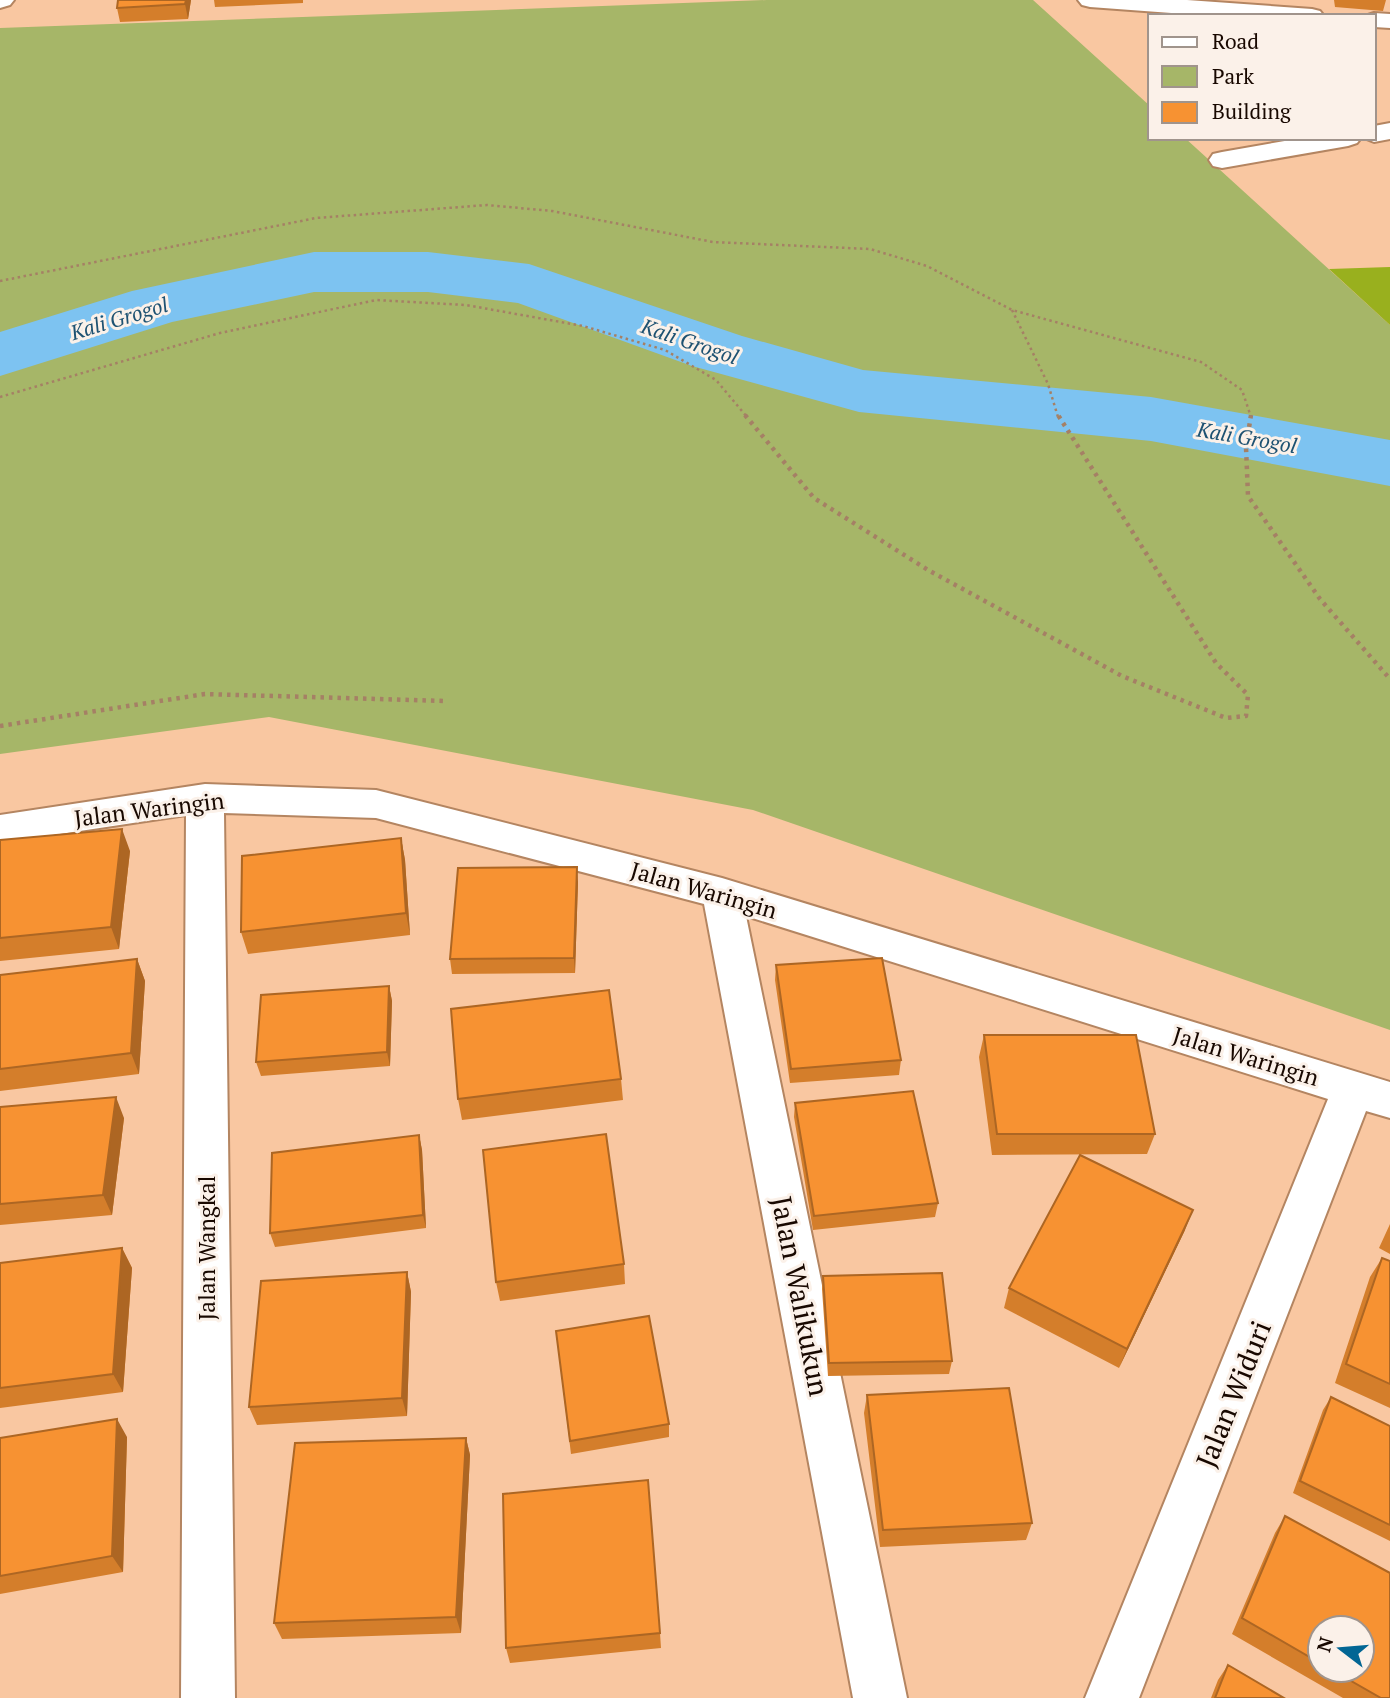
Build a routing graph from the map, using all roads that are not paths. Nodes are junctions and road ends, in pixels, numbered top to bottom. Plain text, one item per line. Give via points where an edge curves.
1 (1090, 0) edge
2 (1284, 14) edge
3 (1337, 140) edge
4 (1222, 160) dead end
5 (205, 797) junction
6 (0, 829) edge
7 (722, 893) junction
8 (1372, 1095) edge
9 (208, 1698) edge
10 (880, 1698) edge
11 (1112, 1698) edge

1 - 2 street
3 - 4 street
5 - 6 street, Jalan Waringin
5 - 7 street, Jalan Waringin via 376,804
5 - 9 street, Jalan Wangkal
7 - 8 street, Jalan Waringin
7 - 10 street, Jalan Walikukun
8 - 11 street, Jalan Widuri

